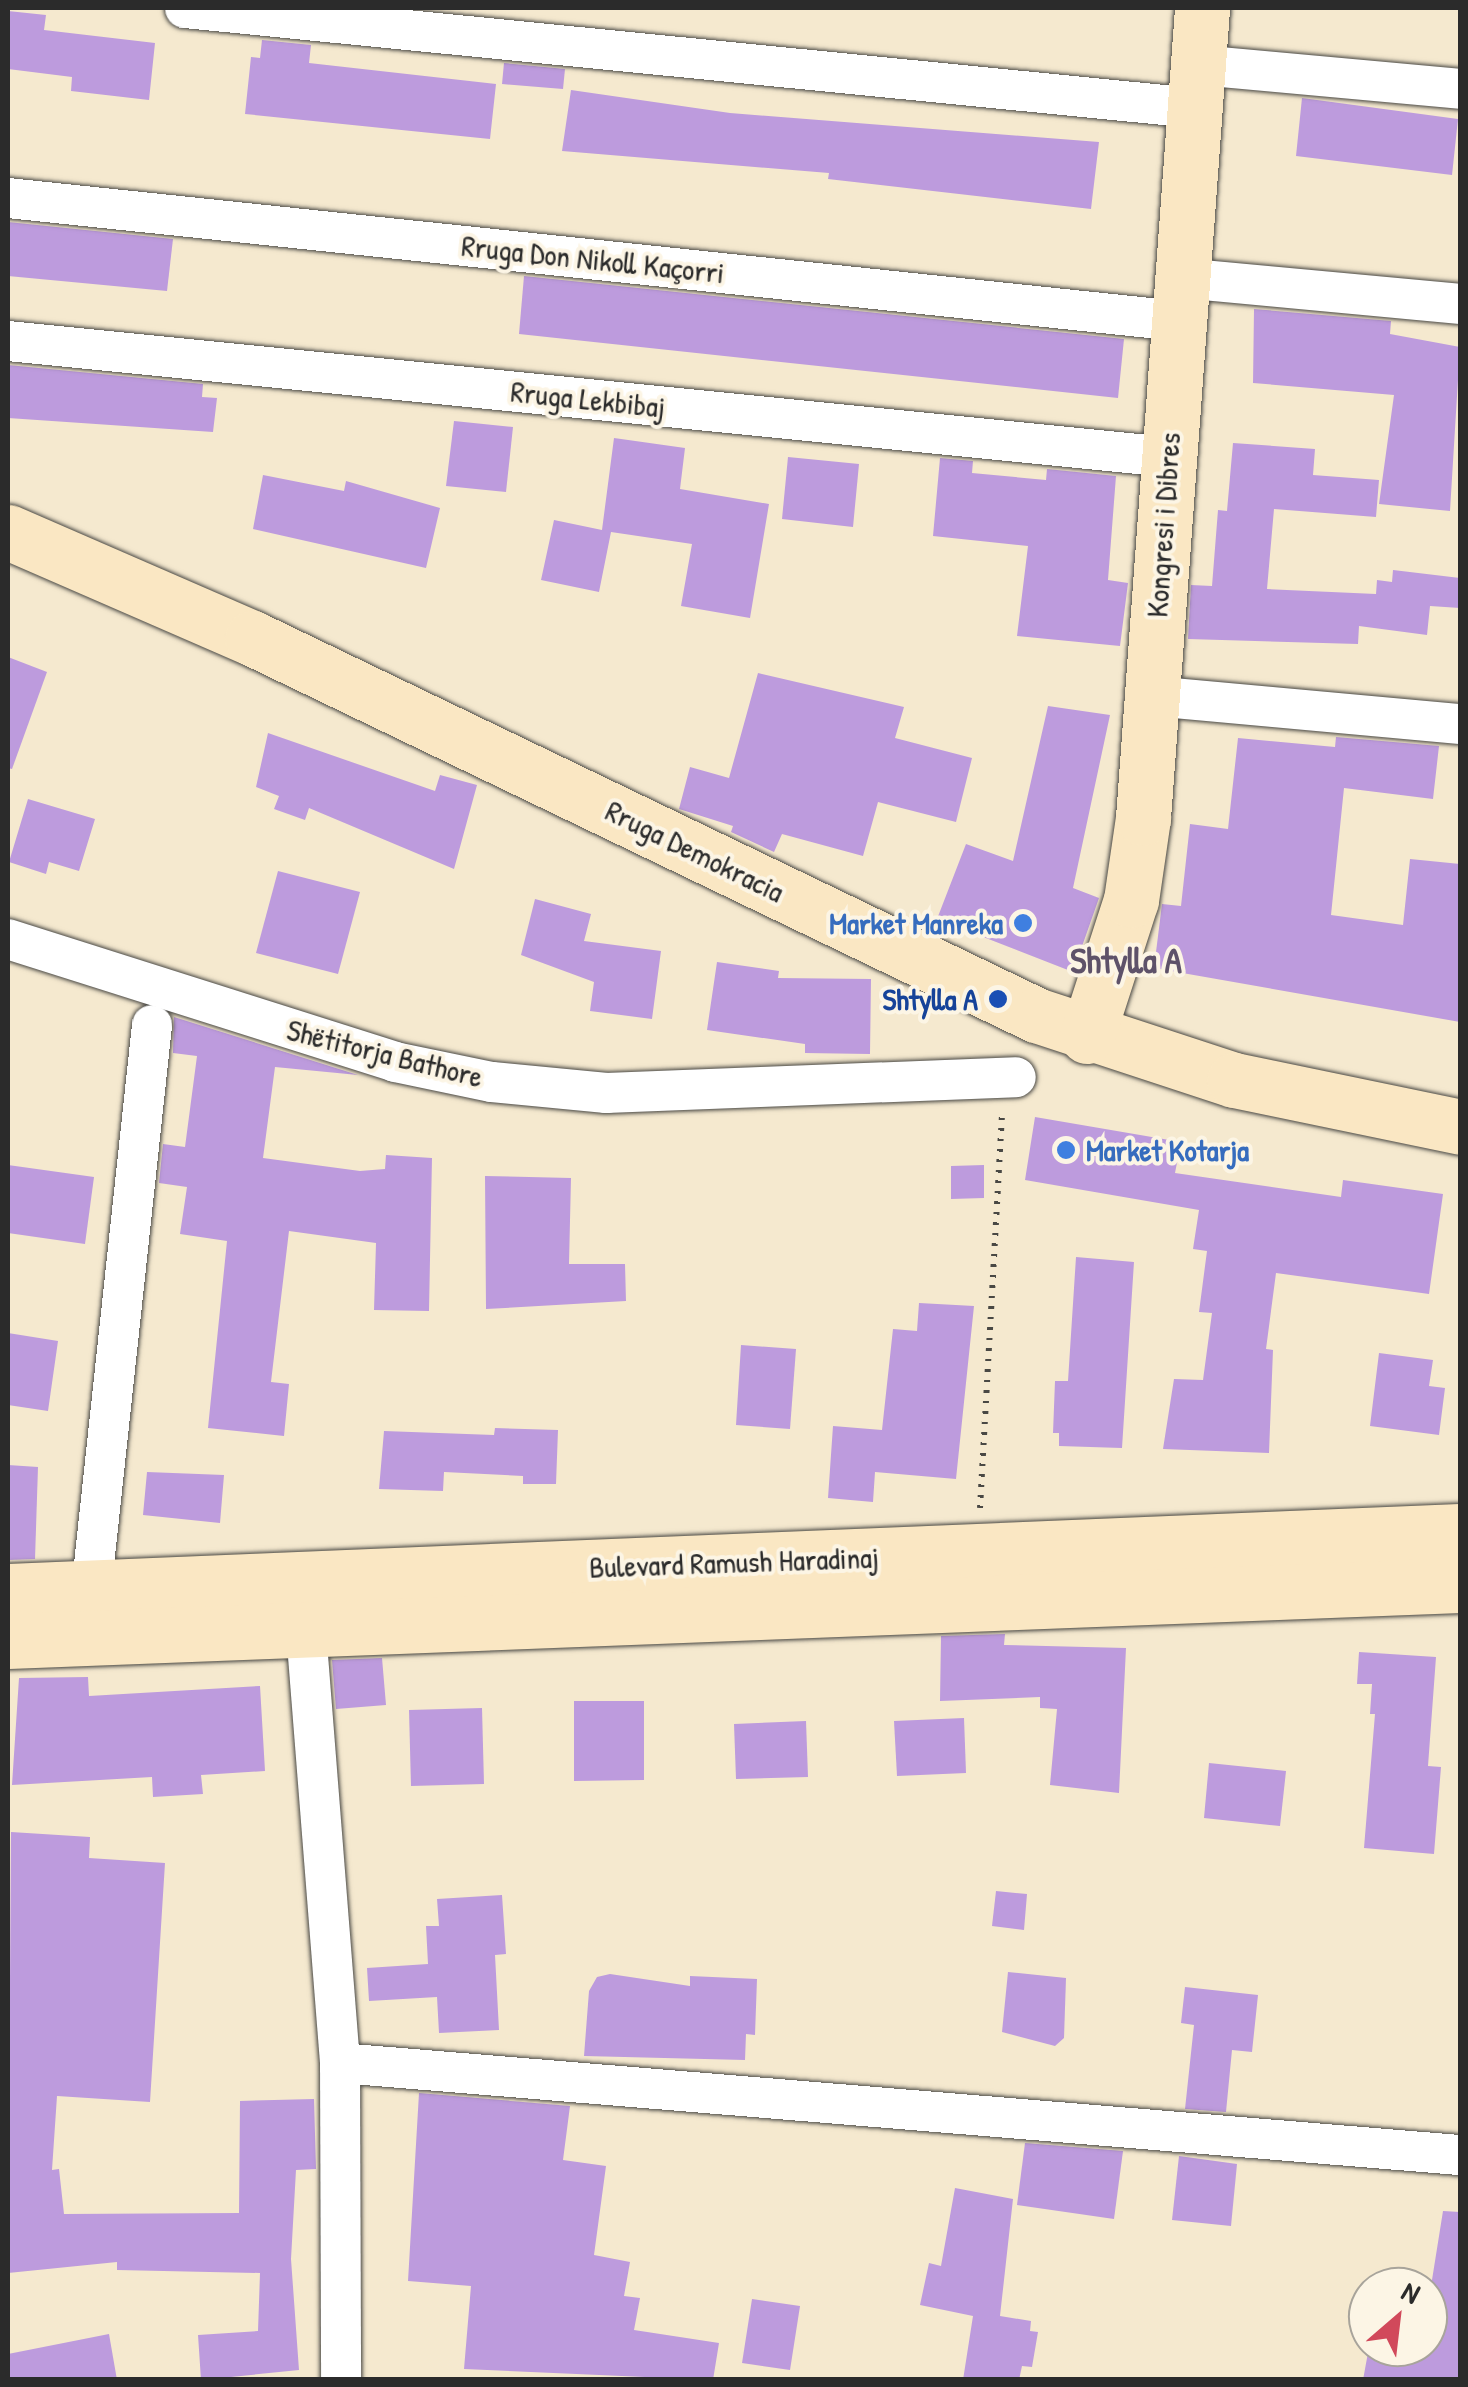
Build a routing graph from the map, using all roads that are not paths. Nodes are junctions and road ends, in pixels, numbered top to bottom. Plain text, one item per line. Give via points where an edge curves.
1 (185, 8) edge
2 (1202, 8) edge
3 (1196, 86) junction
4 (1460, 88) edge
5 (8, 198) edge
6 (1180, 300) junction
7 (1460, 304) edge
8 (8, 340) edge
9 (1168, 458) junction
10 (8, 532) edge
11 (1151, 696) junction
12 (1460, 724) edge
13 (8, 939) edge
14 (152, 1025) dead end
15 (1087, 1036) junction
16 (1016, 1076) road end
17 (1460, 1127) edge
18 (1460, 1531) edge
19 (92, 1583) junction
20 (1460, 1584) edge
21 (8, 1591) edge
22 (304, 1600) junction
23 (8, 1641) edge
24 (340, 2063) junction
25 (1460, 2155) edge
26 (341, 2380) edge

1 - 3 street
2 - 3 street, Kongresi i Dibres
3 - 4 street
3 - 6 street, Kongresi i Dibres
5 - 6 street, Rruga Don Nikoll Kaçorri
6 - 7 street, Rruga Don Nikoll Kaçorri
6 - 9 street, Kongresi i Dibres
8 - 9 street, Rruga Lekbibaj
9 - 11 street, Kongresi i Dibres
10 - 15 street, Rruga Demokracia via 252,638 998,1000
11 - 12 street
11 - 15 street, Kongresi i Dibres via 1131,900
13 - 16 street, Shëtitorja Bathore via 395,1062 492,1082 606,1093
14 - 19 street
15 - 17 street, Rruga Demokracia via 1234,1080
18 - 22 street, Bulevard Ramush Haradinaj via 978,1552
19 - 21 street, Bulevard Ramush Haradinaj
19 - 22 street, Bulevard Ramush Haradinaj
20 - 22 street, Bulevard Ramush Haradinaj
22 - 23 street, Bulevard Ramush Haradinaj
22 - 24 street
24 - 25 street
24 - 26 street

